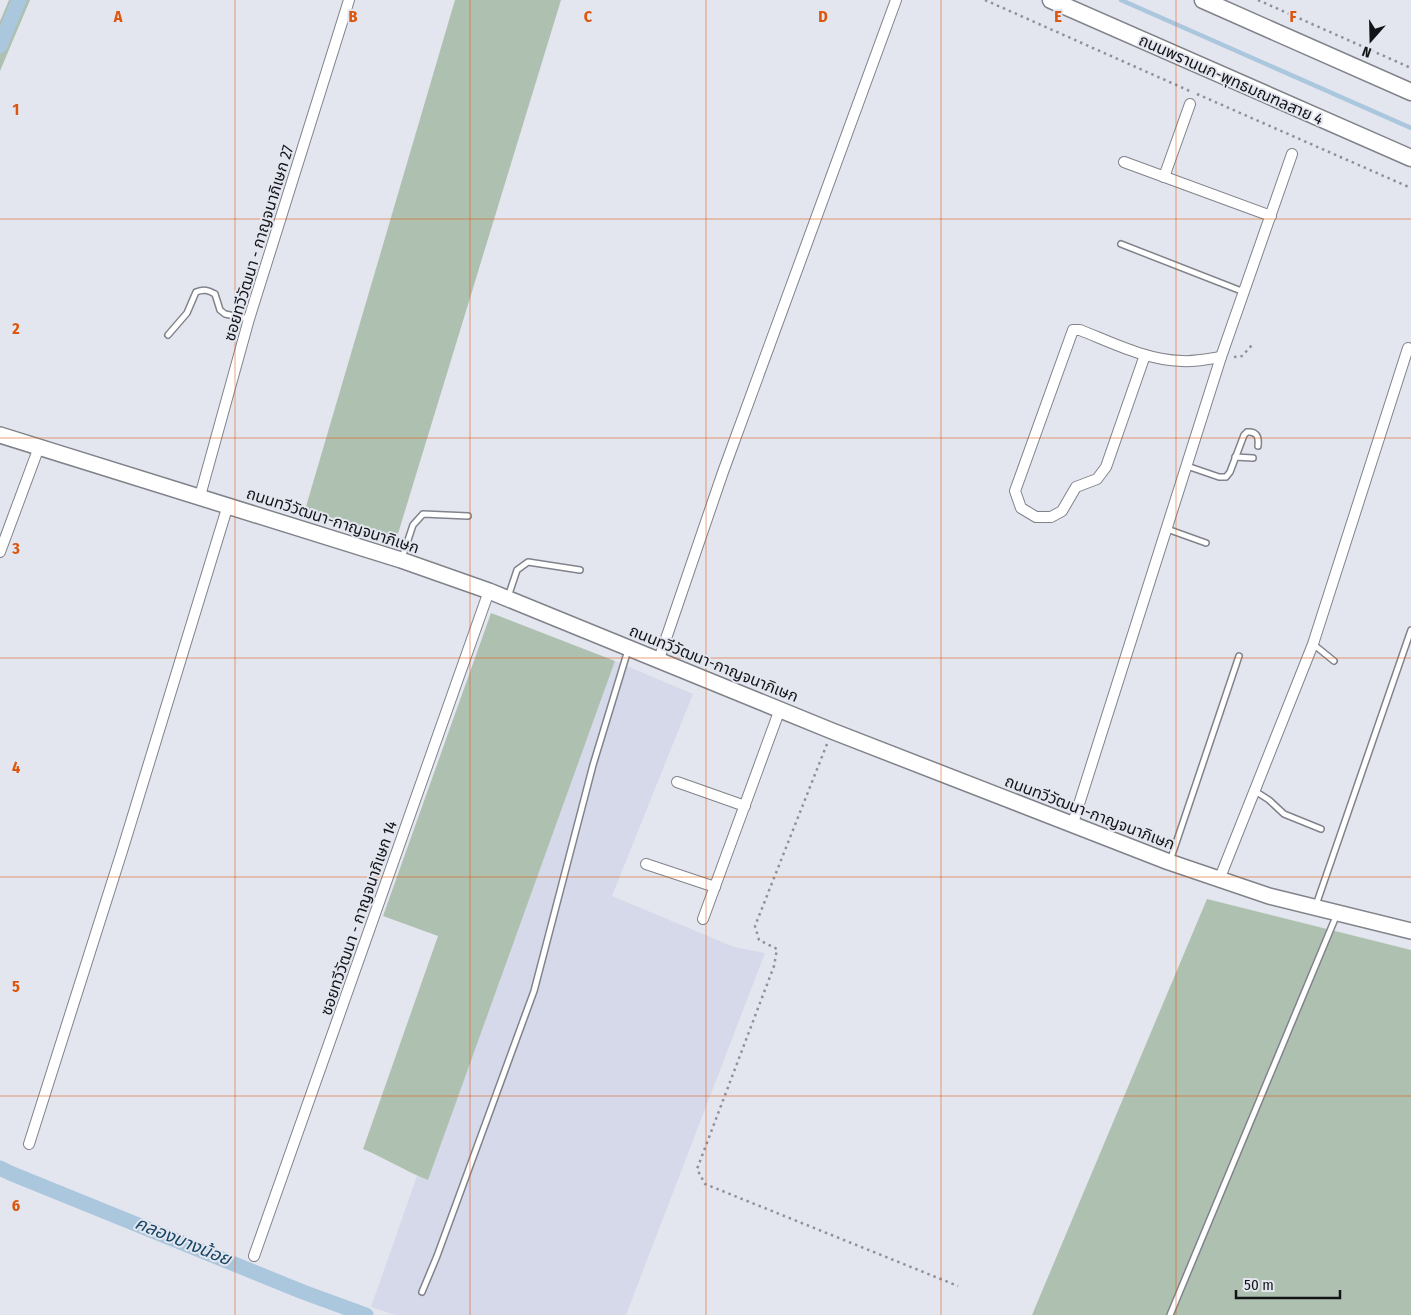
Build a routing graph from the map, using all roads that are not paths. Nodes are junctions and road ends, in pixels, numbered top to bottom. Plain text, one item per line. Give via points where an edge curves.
1 (349, 0) edge
2 (896, 0) edge
3 (1050, 0) edge
4 (1203, 0) edge
5 (1411, 92) edge
6 (1190, 104) dead end
7 (1292, 154) dead end
8 (1411, 158) edge
9 (1124, 162) dead end
10 (1164, 177) junction
11 (1271, 216) junction
12 (1122, 244) dead end
13 (1244, 292) junction
14 (248, 319) junction
15 (168, 335) dead end
16 (1408, 348) dead end
17 (1145, 355) junction
18 (1221, 357) junction
19 (0, 434) edge
20 (39, 446) junction
21 (1258, 446) dead end
22 (1235, 457) junction
23 (1253, 458) dead end
24 (1187, 466) junction
25 (200, 496) junction
26 (228, 505) junction
27 (468, 516) dead end
28 (1167, 529) junction
29 (1206, 543) dead end
30 (0, 552) edge
31 (401, 560) junction
32 (580, 570) dead end
33 (489, 591) junction
34 (508, 598) junction
35 (1411, 630) edge
36 (1313, 644) junction
37 (629, 647) junction
38 (1239, 656) dead end
39 (659, 659) junction
40 (1334, 661) dead end
41 (780, 709) junction
42 (677, 782) dead end
43 (1255, 791) junction
44 (745, 806) junction
45 (1073, 823) junction
46 (1321, 829) dead end
47 (1170, 862) junction
48 (646, 864) dead end
49 (1219, 880) junction
50 (715, 887) junction
51 (1315, 908) junction
52 (1336, 914) junction
53 (703, 919) dead end
54 (1411, 930) edge
55 (29, 1144) dead end
56 (254, 1256) dead end
57 (422, 1292) dead end
58 (1170, 1315) edge

1 - 14 street, ซอยทวีวัฒนา - กาญจนาภิเษก 27
2 - 39 street
3 - 8 main road, ถนนพรานนก-พุทธมณฑลสาย 4
4 - 5 main road
6 - 10 street
7 - 11 street
9 - 10 street
10 - 11 street
11 - 13 street
12 - 13 lane
13 - 18 street
14 - 15 lane via 225,314 220,310 215,294 202,289 196,292 187,313
14 - 25 street, ซอยทวีวัฒนา - กาญจนาภิเษก 27
16 - 36 street
17 - 17 street via 1073,330 1015,491 1021,508 1036,518 1051,516 1062,510 1076,487 1097,479 1106,467
17 - 18 street via 1181,361
18 - 24 street
19 - 20 street, ถนนทวีวัฒนา-กาญจนาภิเษก
20 - 25 street, ถนนทวีวัฒนา-กาญจนาภิเษก
20 - 30 street
21 - 22 lane via 1257,435 1247,432
22 - 23 lane
22 - 24 lane via 1226,477
24 - 28 street
25 - 26 street, ถนนทวีวัฒนา-กาญจนาภิเษก
26 - 31 street, ถนนทวีวัฒนา-กาญจนาภิเษก
26 - 55 street
27 - 31 lane via 424,514 412,525
28 - 29 lane
28 - 45 street
31 - 33 street, ถนนทวีวัฒนา-กาญจนาภิเษก
32 - 34 lane via 528,562 517,570
33 - 34 street, ถนนทวีวัฒนา-กาญจนาภิเษก
33 - 56 street, ซอยทวีวัฒนา - กาญจนาภิเษก 14
34 - 37 street, ถนนทวีวัฒนา-กาญจนาภิเษก
35 - 51 lane
36 - 40 lane
36 - 43 street
37 - 39 street, ถนนทวีวัฒนา-กาญจนาภิเษก
37 - 57 lane via 593,765 534,991
38 - 47 lane
39 - 41 street, ถนนทวีวัฒนา-กาญจนาภิเษก
41 - 44 street
41 - 45 street, ถนนทวีวัฒนา-กาญจนาภิเษก
42 - 44 street
43 - 46 lane via 1284,814
43 - 49 street
44 - 50 street
45 - 47 street, ถนนทวีวัฒนา-กาญจนาภิเษก
47 - 49 street, ถนนทวีวัฒนา-กาญจนาภิเษก
48 - 50 street
49 - 51 street, ถนนทวีวัฒนา-กาญจนาภิเษก
50 - 53 street
51 - 52 street, ถนนทวีวัฒนา-กาญจนาภิเษก
52 - 54 street, ถนนทวีวัฒนา-กาญจนาภิเษก
52 - 58 lane

